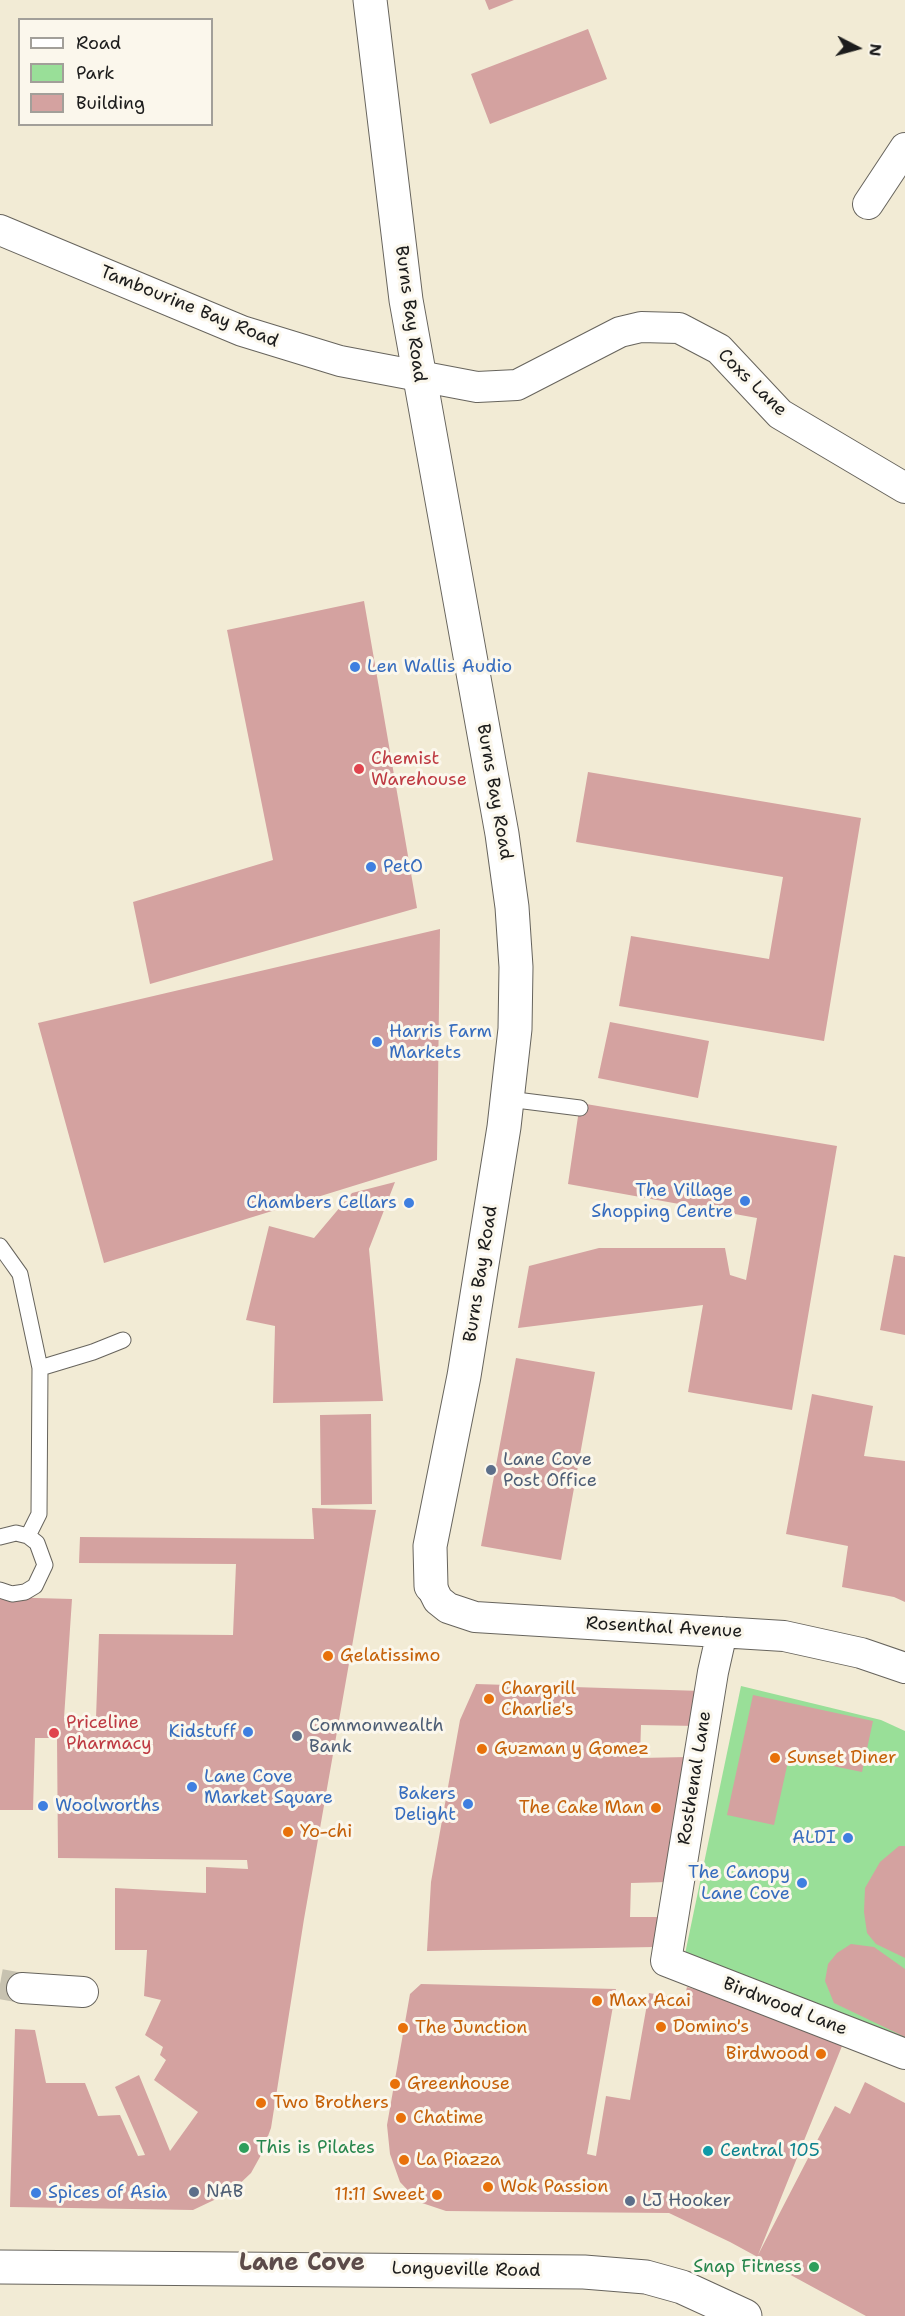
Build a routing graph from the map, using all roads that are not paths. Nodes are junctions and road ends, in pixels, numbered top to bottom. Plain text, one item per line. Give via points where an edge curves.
1 (370, 0) edge
2 (905, 148) edge
3 (868, 204) dead end
4 (0, 230) edge
5 (419, 377) junction
6 (905, 488) edge
7 (508, 1099) junction
8 (580, 1108) dead end
9 (0, 1246) edge
10 (123, 1340) dead end
11 (40, 1368) junction
12 (28, 1536) junction
13 (0, 1537) edge
14 (431, 1586) joint
15 (0, 1590) edge
16 (722, 1632) junction
17 (905, 1668) edge
18 (666, 1961) joint
19 (22, 1988) tunnel mouth
20 (83, 1992) dead end
21 (905, 2054) edge
22 (0, 2267) edge
23 (745, 2316) edge

1 - 5 street, Burns Bay Road
2 - 3 street
4 - 5 street, Tambourine Bay Road via 242,331 340,361
5 - 6 street, Coxs Lane via 477,387 518,385 620,333 641,327 679,328 719,350 780,414
5 - 7 street, Burns Bay Road via 513,907 515,1029
7 - 8 lane
7 - 14 street, Burns Bay Road via 465,1376 430,1546
9 - 11 lane via 20,1274
10 - 11 lane
11 - 12 lane via 39,1514
12 - 13 lane via 16,1533
12 - 15 lane via 37,1543 45,1565 35,1586 25,1595
14 - 16 street, Rosenthal Avenue via 438,1600 448,1608 475,1617
16 - 17 street, Rosenthal Avenue via 784,1636 861,1653
16 - 18 street, Rosthenal Lane via 712,1672
18 - 21 street, Birdwood Lane
19 - 20 street
22 - 23 street, Longueville Road via 584,2272 646,2277 682,2287

